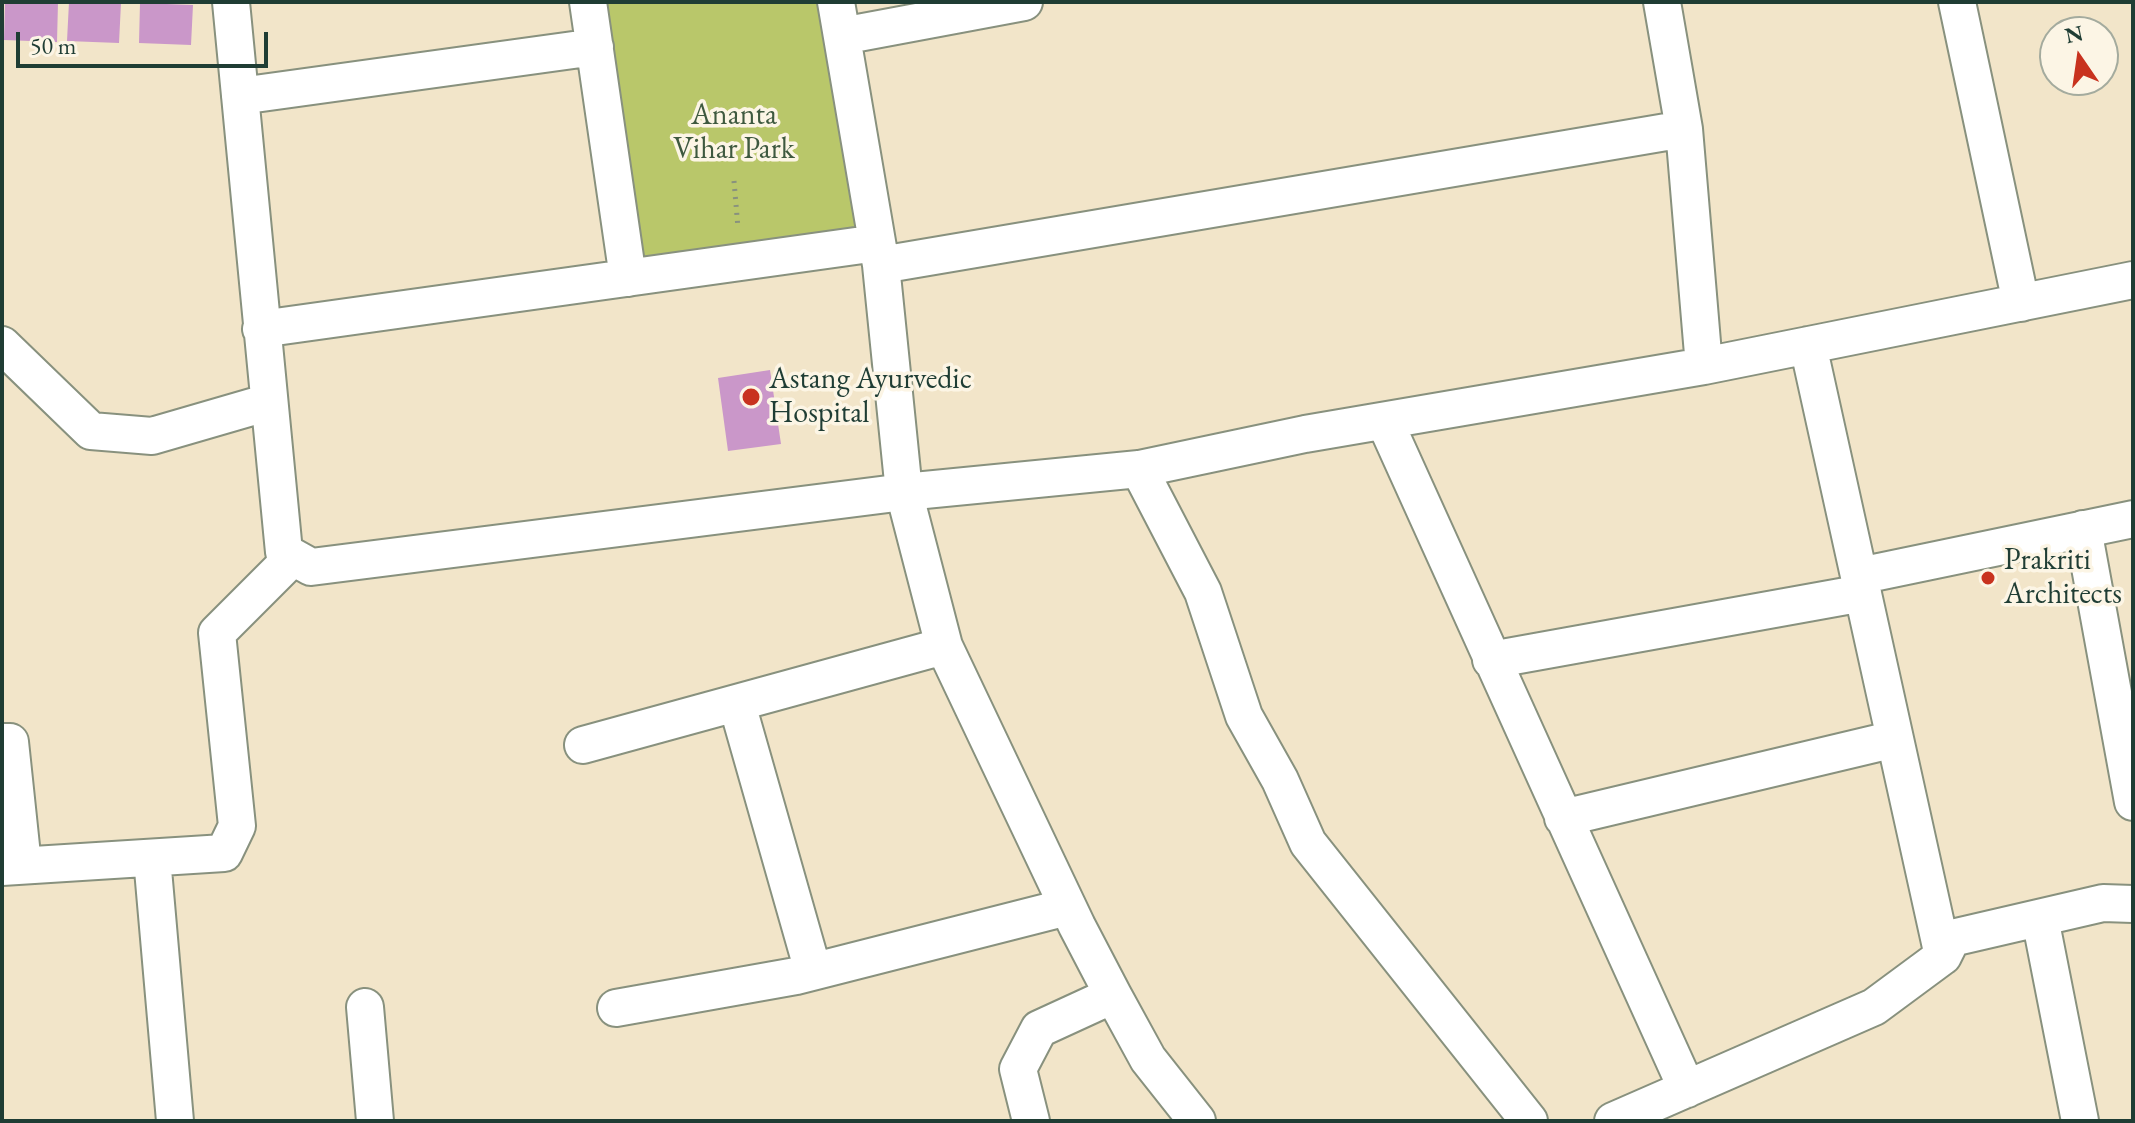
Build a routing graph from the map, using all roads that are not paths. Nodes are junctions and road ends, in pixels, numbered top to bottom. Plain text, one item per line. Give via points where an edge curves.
1 (231, 2) edge
2 (588, 2) edge
3 (1024, 2) edge
4 (1662, 2) edge
5 (1957, 2) edge
6 (839, 19) edge
7 (595, 47) junction
8 (240, 96) junction
9 (1684, 129) junction
10 (879, 254) junction
11 (628, 278) junction
12 (2133, 280) edge
13 (2021, 303) junction
14 (261, 329) junction
15 (2, 345) edge
16 (1808, 345) junction
17 (1704, 366) junction
18 (269, 402) junction
19 (1385, 422) junction
20 (1139, 469) junction
21 (904, 492) junction
22 (2133, 519) edge
23 (2083, 529) junction
24 (293, 557) junction
25 (1861, 585) junction
26 (944, 646) junction
27 (1491, 660) junction
28 (737, 704) junction
29 (1895, 739) junction
30 (2, 742) edge
31 (583, 745) dead end
32 (2133, 802) edge
33 (1563, 818) junction
34 (152, 858) junction
35 (12, 866) edge
36 (2133, 904) edge
37 (1067, 907) junction
38 (2040, 918) junction
39 (1943, 956) junction
40 (813, 971) junction
41 (1113, 995) junction
42 (365, 1007) dead end
43 (616, 1008) dead end
44 (1687, 1089) junction
45 (2082, 1118) edge
46 (175, 1121) edge
47 (375, 1121) edge
48 (1031, 1121) edge
49 (1197, 1121) edge
50 (1529, 1121) edge
51 (1613, 1121) edge

1 - 8 street
2 - 7 street
3 - 6 street
4 - 9 street
5 - 13 street
6 - 10 street
7 - 8 street
7 - 11 street
8 - 14 street
9 - 10 street
9 - 17 street
10 - 11 street via 742,262
10 - 21 street
11 - 14 street
12 - 13 street
13 - 16 street
14 - 18 street
15 - 18 street via 91,431 152,436
16 - 17 street
16 - 25 street
17 - 19 street
18 - 24 street via 284,552
19 - 20 street
19 - 27 street
20 - 21 street
20 - 50 street via 1203,592 1244,716 1308,843
21 - 24 street via 311,567
21 - 26 street
22 - 23 street
23 - 25 street
23 - 32 street
24 - 34 street via 217,633 237,826 231,840 224,853
25 - 27 street
25 - 29 street
26 - 28 street
26 - 37 street
27 - 33 street
28 - 31 street
28 - 40 street
29 - 33 street
29 - 39 street
30 - 35 street via 10,742
33 - 44 street
34 - 35 street
34 - 46 street
36 - 38 street via 2103,903
37 - 40 street
37 - 41 street
38 - 39 street via 1952,938
38 - 45 street
39 - 44 street via 1874,1007
40 - 43 street
41 - 48 street via 1039,1029 1018,1069
41 - 49 street via 1148,1059
42 - 47 street
44 - 51 street

